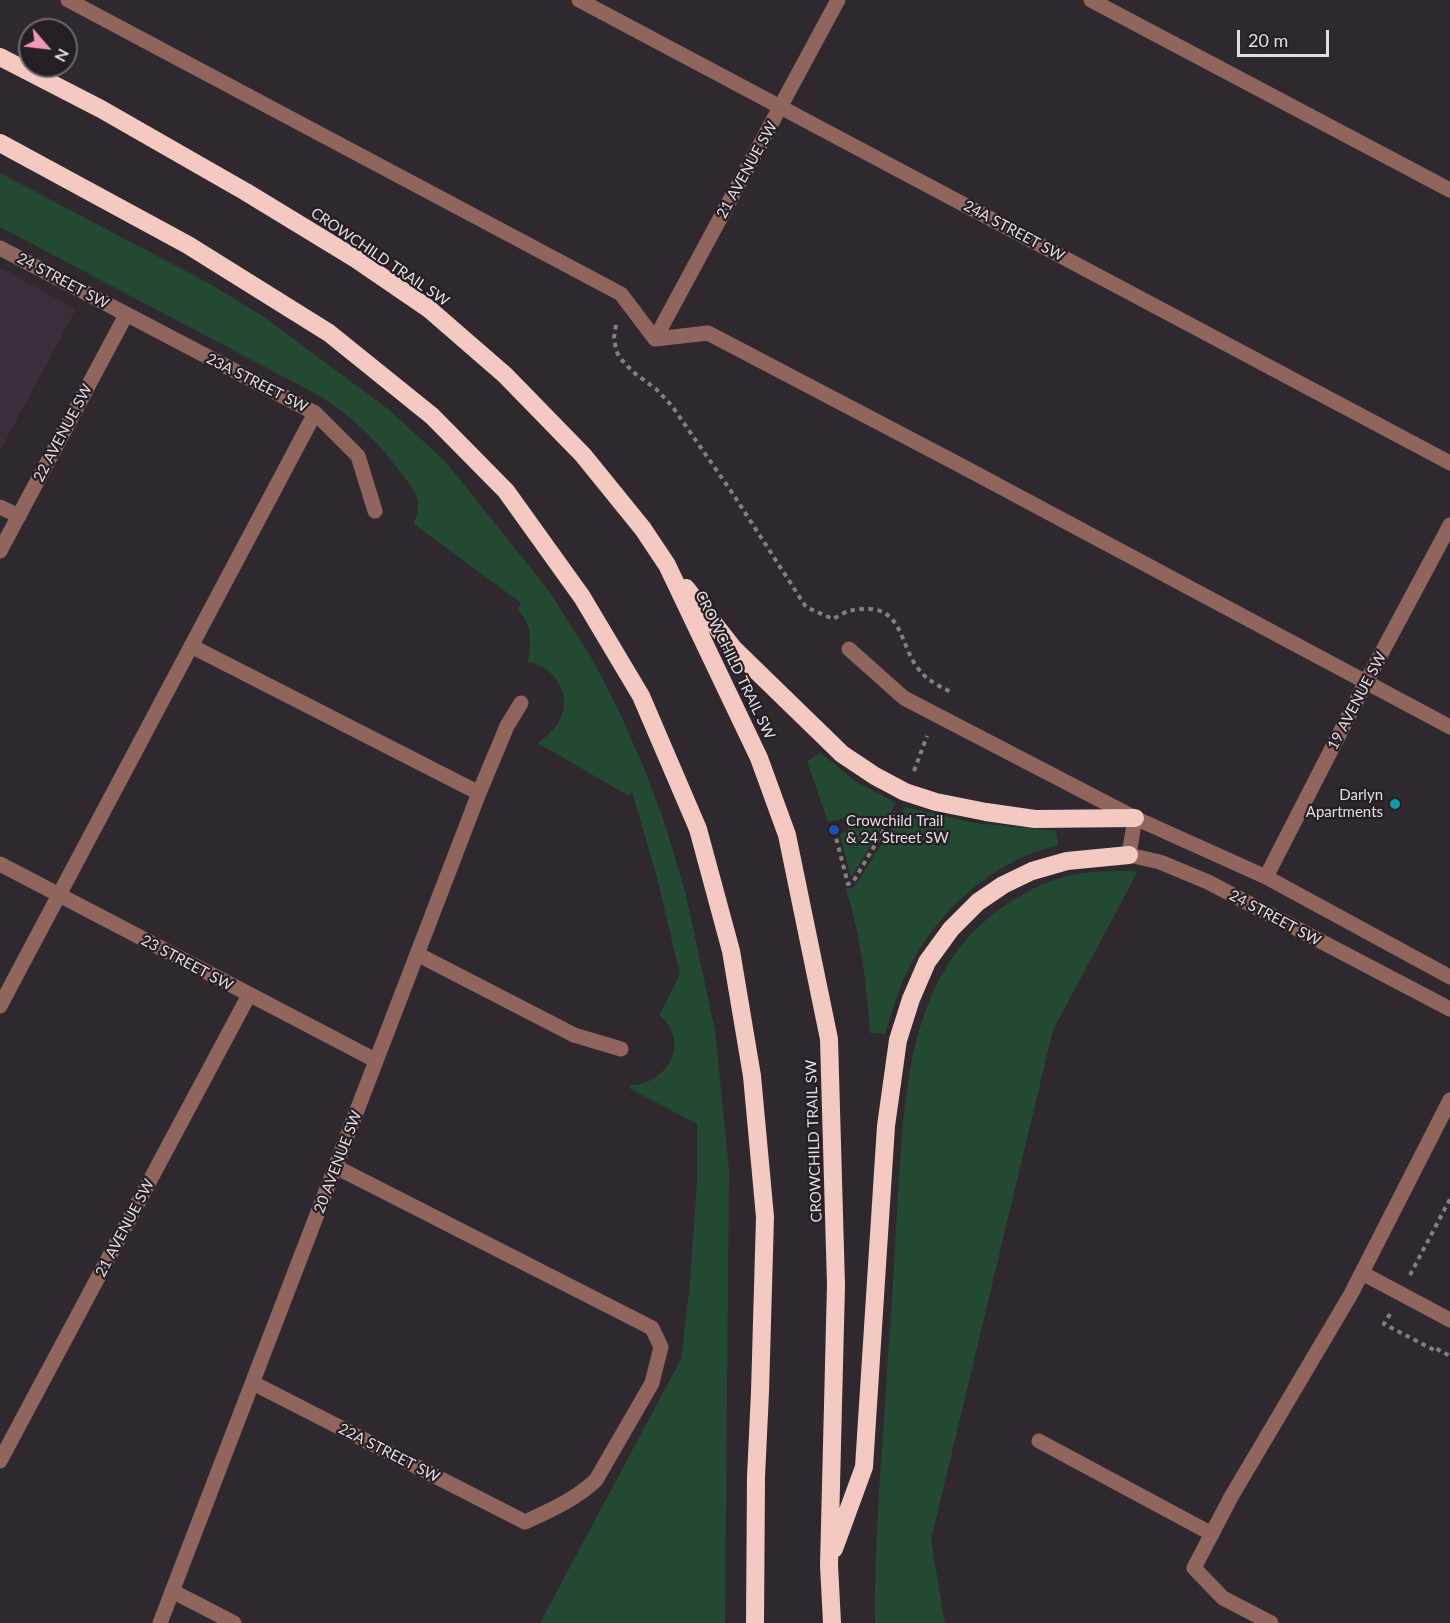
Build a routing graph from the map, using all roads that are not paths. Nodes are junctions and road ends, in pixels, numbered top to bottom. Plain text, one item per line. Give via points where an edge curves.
1 (68, 0) edge
2 (579, 0) edge
3 (838, 0) edge
4 (1091, 0) edge
5 (0, 57) edge
6 (781, 107) junction
7 (0, 143) edge
8 (1450, 190) edge
9 (0, 248) edge
10 (126, 315) junction
11 (655, 339) junction
12 (315, 413) junction
13 (1450, 463) edge
14 (0, 507) edge
15 (375, 511) dead end
16 (19, 516) junction
17 (1450, 525) edge
18 (0, 551) edge
19 (667, 565) junction
20 (191, 646) junction
21 (849, 649) dead end
22 (1366, 682) junction
23 (521, 703) dead end
24 (1450, 727) edge
25 (478, 793) junction
26 (1135, 818) junction
27 (1129, 855) junction
28 (0, 864) edge
29 (1266, 877) junction
30 (59, 895) junction
31 (417, 954) junction
32 (1450, 977) edge
33 (249, 995) junction
34 (0, 1006) edge
35 (1450, 1009) edge
36 (621, 1049) dead end
37 (375, 1060) junction
38 (1450, 1100) edge
39 (336, 1167) junction
40 (1362, 1273) junction
41 (1450, 1320) edge
42 (253, 1383) junction
43 (1039, 1441) dead end
44 (0, 1461) edge
45 (1212, 1534) junction
46 (829, 1565) junction
47 (172, 1591) junction
48 (1249, 1618) edge
49 (160, 1623) edge
50 (234, 1623) edge
51 (755, 1623) edge
52 (832, 1623) edge
53 (1271, 1623) edge

1 - 11 street via 621,294
2 - 6 street, 24A STREET SW
3 - 6 street, 21 AVENUE SW
4 - 8 street
5 - 19 highway, CROWCHILD TRAIL SW via 101,109 246,192 429,309 505,375 583,455
6 - 11 street, 21 AVENUE SW
6 - 13 street, 24A STREET SW
7 - 51 highway via 188,244 329,333 432,416 506,491 582,597 641,696 698,829 731,951 752,1076 765,1216
9 - 10 street, 24 STREET SW
10 - 12 street, 23A STREET SW
10 - 16 street, 22 AVENUE SW
11 - 22 street via 708,333
12 - 15 street, 23A STREET SW via 358,456
12 - 20 street
14 - 16 street
16 - 18 street, 22 AVENUE SW
17 - 22 street, 19 AVENUE SW
19 - 26 highway via 734,649 842,754 874,776 936,802 986,812 1035,819
19 - 46 highway, CROWCHILD TRAIL SW via 759,758 788,835 830,1039 836,1285
20 - 25 street
20 - 30 street
21 - 26 street, 24 STREET SW via 904,698
22 - 24 street
22 - 29 street, 19 AVENUE SW
23 - 25 street, 20 AVENUE SW
25 - 31 street, 20 AVENUE SW
26 - 27 street
26 - 29 street, 24 STREET SW
27 - 35 street, 24 STREET SW via 1160,862 1208,882
27 - 46 highway via 1067,861 1003,885 951,928 927,963 911,999 898,1040 886,1126 864,1467
28 - 30 street, 23 STREET SW
29 - 32 street, 24 STREET SW
30 - 33 street, 23 STREET SW
30 - 34 street
31 - 36 street via 574,1035
31 - 37 street, 20 AVENUE SW
33 - 37 street, 23 STREET SW
33 - 44 street, 21 AVENUE SW
37 - 39 street, 20 AVENUE SW
38 - 40 street
39 - 42 street, 20 AVENUE SW
39 - 42 street, 22A STREET SW via 652,1328 661,1347 652,1383 596,1479 571,1499 525,1522
40 - 41 street
40 - 45 street
42 - 47 street, 20 AVENUE SW
43 - 45 street
45 - 48 street via 1194,1568
46 - 52 highway, CROWCHILD TRAIL SW
47 - 49 street, 20 AVENUE SW
47 - 50 street
48 - 53 street

